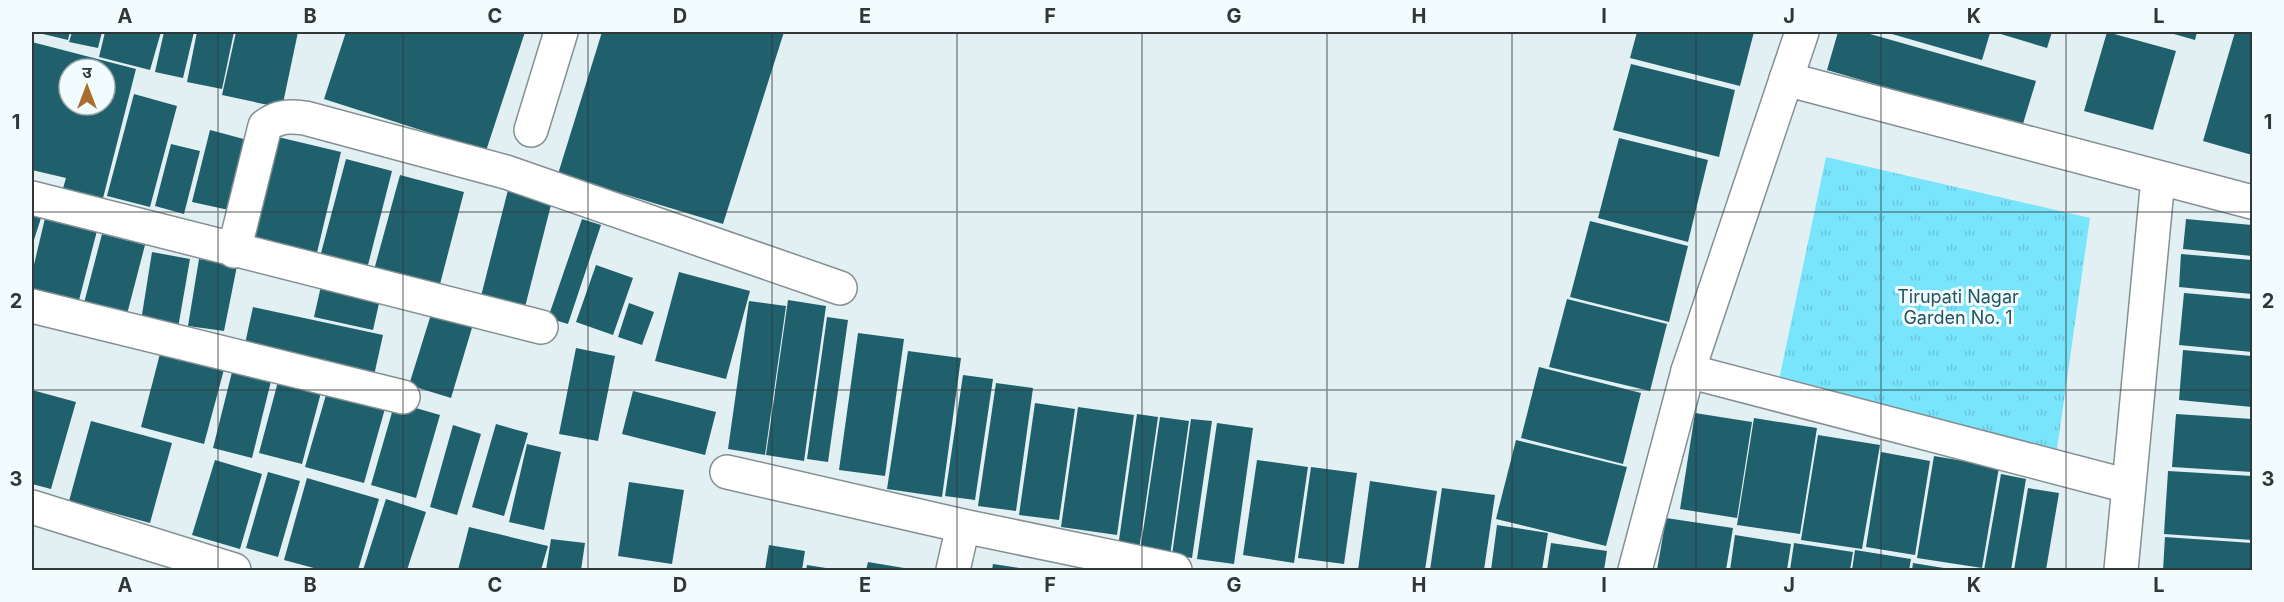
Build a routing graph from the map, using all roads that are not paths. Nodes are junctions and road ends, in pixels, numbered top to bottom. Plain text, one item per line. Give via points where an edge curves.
1 (561, 32) edge
2 (1802, 32) edge
3 (1786, 79) junction
4 (531, 130) dead end
5 (2158, 178) junction
6 (32, 198) edge
7 (2253, 202) edge
8 (234, 251) junction
9 (840, 288) dead end
10 (32, 306) edge
11 (541, 327) dead end
12 (1688, 371) junction
13 (403, 397) dead end
14 (727, 472) dead end
15 (2128, 486) junction
16 (32, 507) edge
17 (963, 526) junction
18 (234, 570) edge
19 (953, 570) edge
20 (1174, 570) edge
21 (1635, 570) edge
22 (2121, 570) edge

1 - 4 street
2 - 3 street
3 - 5 street
3 - 12 street
5 - 7 street
5 - 15 street
6 - 8 street
8 - 9 street via 265,126 275,118 289,116 305,117 506,172
8 - 11 street
10 - 13 street
12 - 15 street
12 - 21 street
14 - 17 street
15 - 22 street
16 - 18 street
17 - 19 street
17 - 20 street

